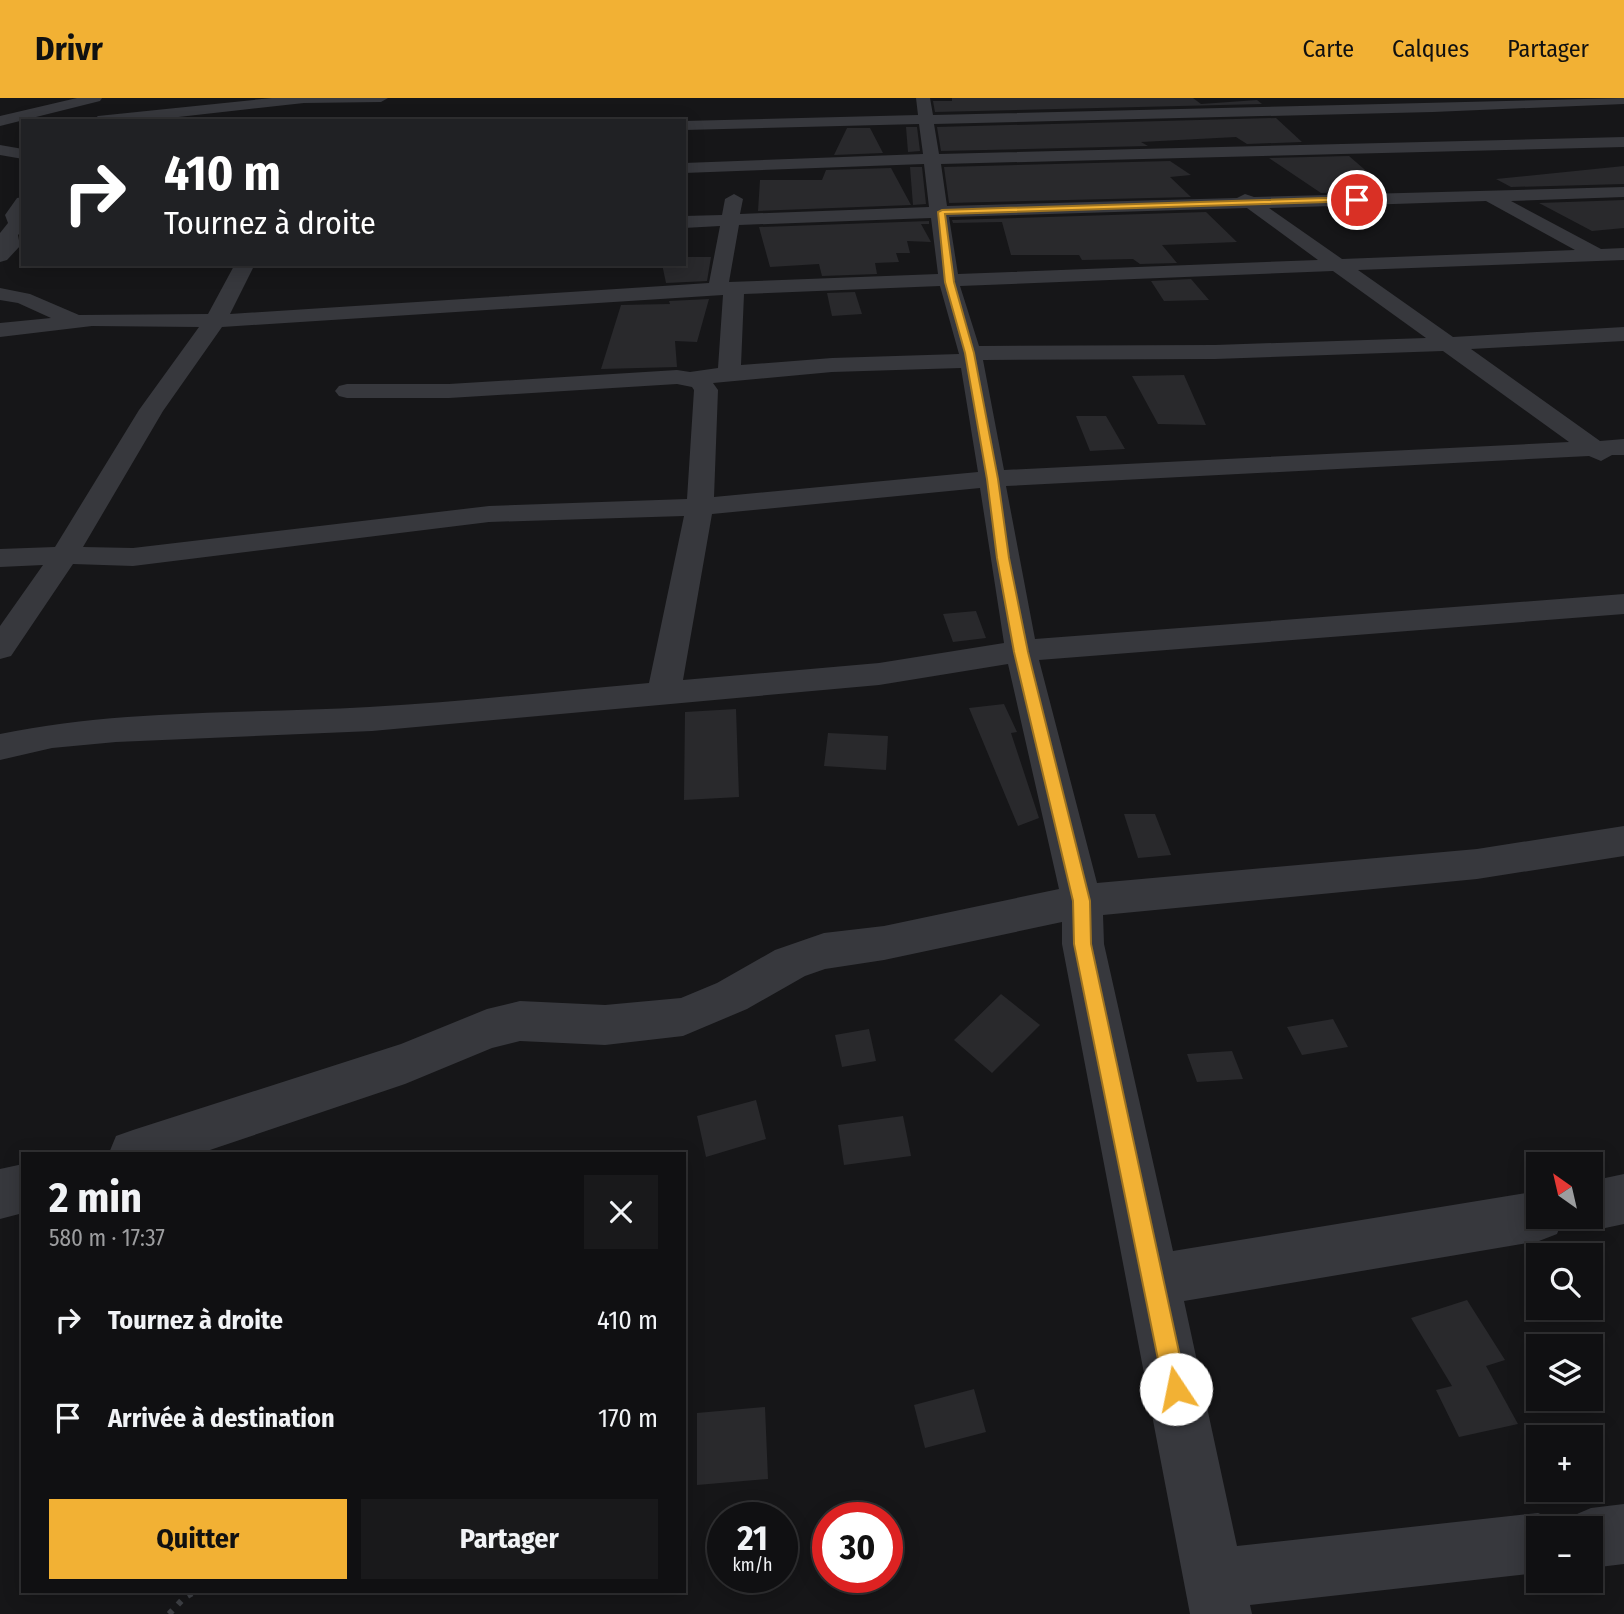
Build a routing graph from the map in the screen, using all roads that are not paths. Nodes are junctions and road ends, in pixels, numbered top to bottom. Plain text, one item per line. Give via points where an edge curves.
1 (95, 98) edge
2 (372, 98) edge
3 (381, 98) edge
4 (923, 98) edge
5 (1091, 98) edge
6 (1236, 98) edge
7 (1415, 98) edge
8 (1619, 101) edge
9 (1433, 108) junction
10 (1256, 111) junction
11 (356, 113) dead end
12 (1119, 116) junction
13 (117, 119) edge
14 (928, 120) junction
15 (0, 121) edge
16 (745, 124) junction
17 (686, 125) edge
18 (21, 132) edge
19 (0, 136) edge
20 (1624, 142) edge
21 (1492, 145) junction
22 (1404, 148) junction
23 (0, 152) edge
24 (1174, 154) junction
25 (21, 155) edge
26 (933, 159) junction
27 (1436, 166) dead end
28 (740, 167) junction
29 (686, 168) edge
30 (1458, 178) dead end
31 (1624, 192) edge
32 (1490, 196) junction
33 (1250, 203) junction
34 (21, 205) edge
35 (942, 212) junction
36 (686, 222) edge
37 (730, 222) junction
38 (1624, 254) edge
39 (1598, 255) junction
40 (0, 256) edge
41 (1340, 265) junction
42 (244, 266) edge
43 (1624, 269) edge
44 (949, 282) junction
45 (726, 289) junction
46 (0, 295) edge
47 (215, 321) junction
48 (78, 322) junction
49 (0, 330) edge
50 (1624, 334) edge
51 (1451, 345) junction
52 (968, 349) junction
53 (729, 373) junction
54 (695, 378) junction
55 (347, 391) dead end
56 (1595, 449) junction
57 (1621, 456) edge
58 (992, 479) junction
59 (700, 507) junction
60 (64, 555) junction
61 (0, 558) edge
62 (1624, 604) edge
63 (0, 649) edge
64 (1021, 652) junction
65 (664, 692) junction
66 (0, 747) edge
67 (1624, 841) edge
68 (1082, 901) junction
69 (136, 1152) edge
70 (21, 1189) edge
71 (0, 1194) edge
72 (1624, 1199) edge
73 (1603, 1203) edge
74 (1526, 1218) edge
75 (1154, 1280) junction
76 (1624, 1534) edge
77 (1603, 1537) edge
78 (1526, 1545) edge
79 (1217, 1597) edge

1 - 15 street
2 - 3 street
2 - 11 street
2 - 13 street via 304,99
4 - 14 street
5 - 12 street
6 - 10 street
7 - 9 street
8 - 9 street
9 - 10 street
9 - 21 street
10 - 12 street
12 - 14 street
12 - 24 street
14 - 16 street
14 - 26 street
16 - 17 street
16 - 28 street
18 - 19 street
20 - 21 street
21 - 22 street
22 - 24 street
22 - 27 street
23 - 25 street
24 - 26 street
24 - 33 street
26 - 28 street
26 - 35 street
28 - 29 street
28 - 37 street
30 - 32 street
31 - 32 street
32 - 33 street
32 - 39 street
33 - 35 street
33 - 41 street
34 - 40 street via 14,215 18,224 9,234 10,246
35 - 37 street
35 - 44 street
36 - 37 street
37 - 45 street
38 - 39 street
39 - 41 street
39 - 43 street
41 - 44 street
41 - 51 street
42 - 47 street
44 - 45 street
44 - 52 street
45 - 47 street
45 - 53 street
46 - 48 street via 23,298
47 - 48 street
47 - 60 street via 150,410
48 - 49 street
50 - 51 street
51 - 52 street via 1097,355
51 - 56 street
52 - 53 street via 903,362
52 - 58 street
53 - 54 street
54 - 55 street via 449,391
54 - 59 street via 706,390
56 - 57 street
56 - 58 street
58 - 59 street
58 - 64 street
59 - 60 street via 489,514 133,557
59 - 65 street
60 - 61 street
60 - 63 street
62 - 64 street
64 - 65 street via 879,674
64 - 68 street
65 - 66 street via 372,719 116,730
67 - 68 street via 1477,864
68 - 69 street via 884,943 824,951 682,1017 605,1025 520,1021 487,1029 405,1063
68 - 75 street via 1083,944
70 - 71 street
72 - 73 street
74 - 75 street
75 - 79 street
76 - 77 street
78 - 79 street

